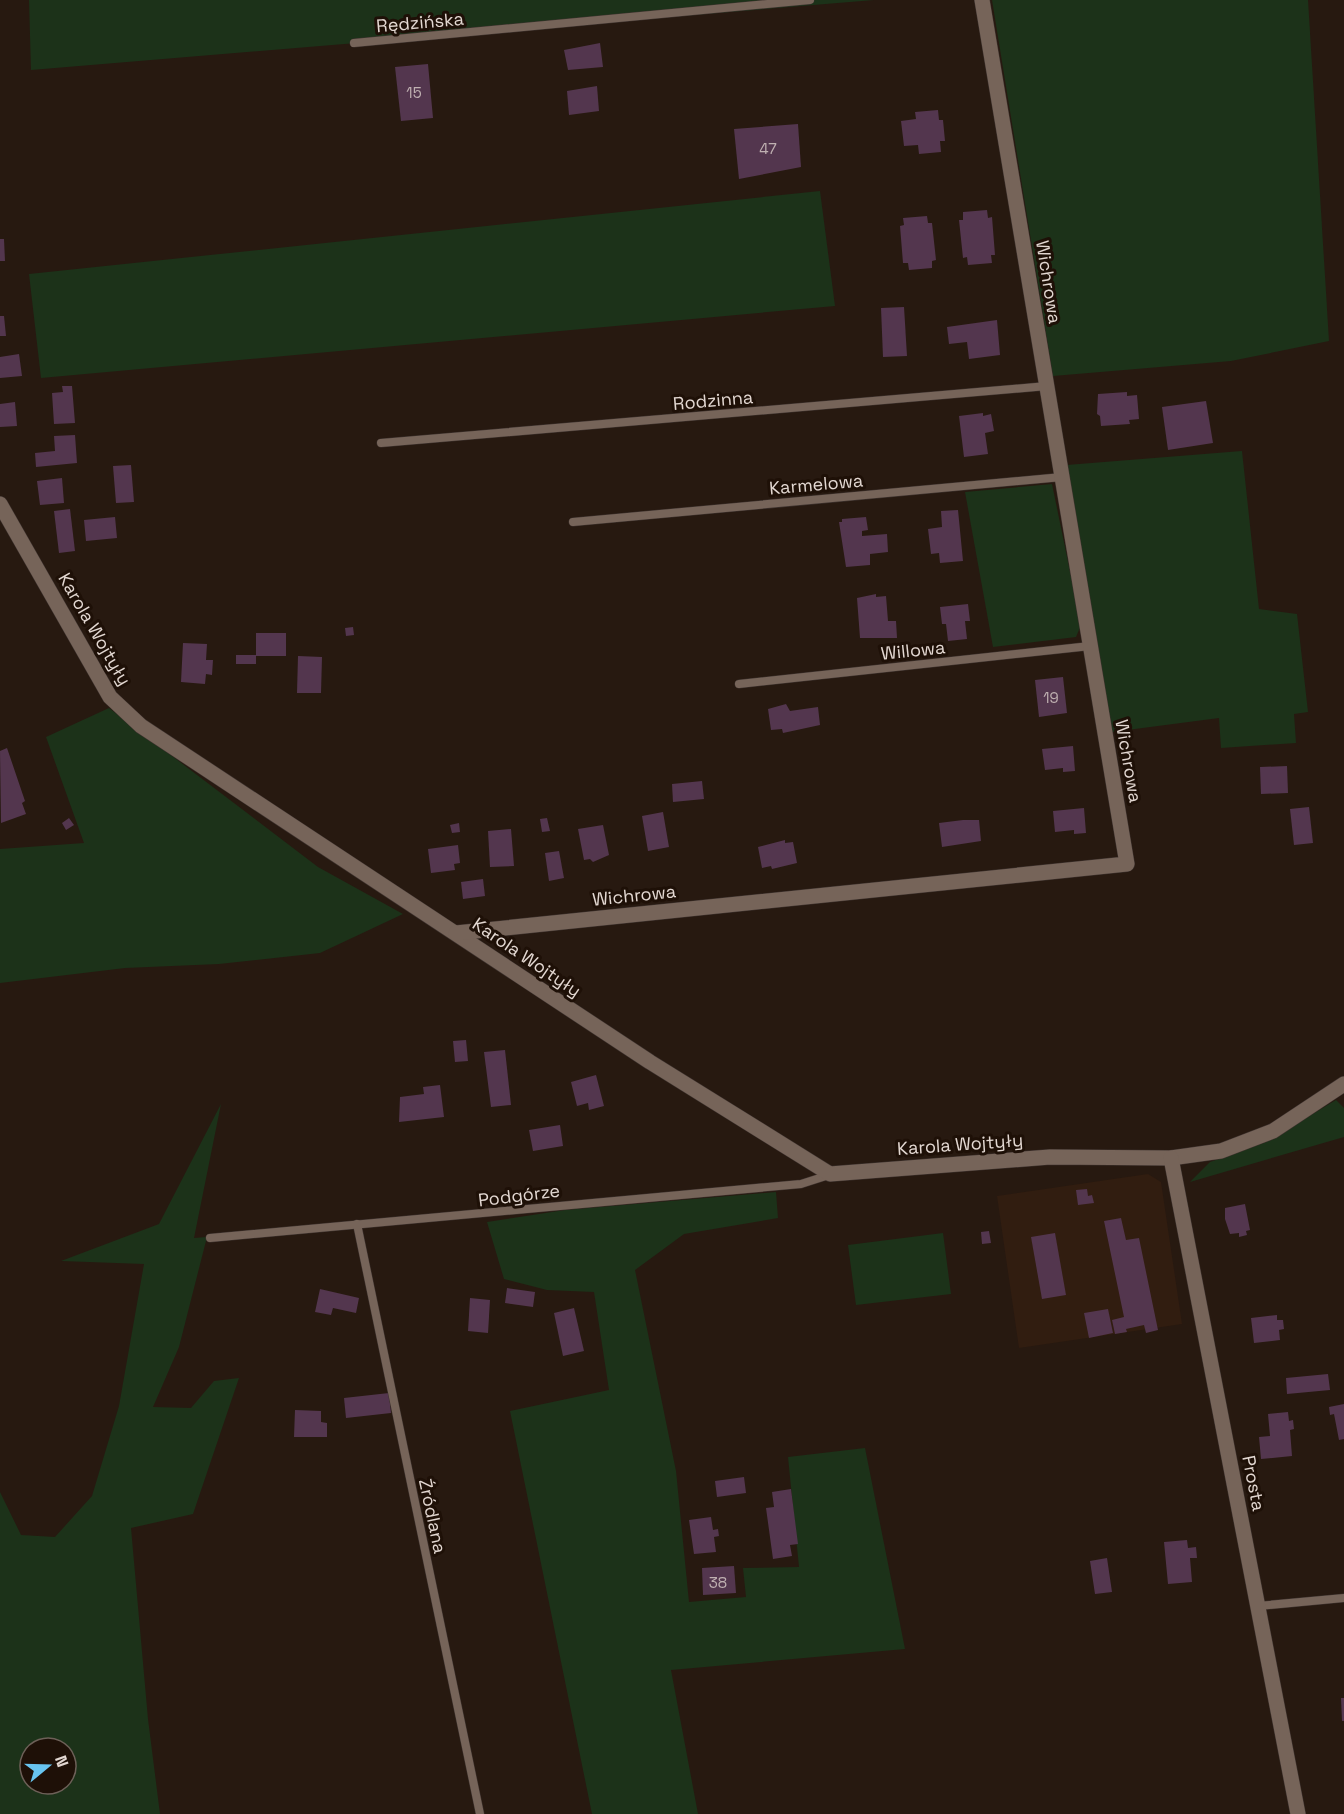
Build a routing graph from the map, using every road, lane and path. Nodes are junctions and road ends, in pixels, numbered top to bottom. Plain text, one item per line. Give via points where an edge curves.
1 (810, 0) edge
2 (982, 0) edge
3 (354, 43) dead end
4 (1047, 386) junction
5 (381, 443) dead end
6 (1062, 477) junction
7 (0, 504) edge
8 (573, 522) dead end
9 (1090, 646) junction
10 (739, 684) dead end
11 (456, 933) junction
12 (1344, 1084) edge
13 (1171, 1158) junction
14 (830, 1174) junction
15 (357, 1224) junction
16 (210, 1238) dead end
17 (1344, 1598) edge
18 (1258, 1606) junction
19 (480, 1814) edge
20 (1298, 1814) edge

1 - 3 lane, Rędzińska
2 - 4 street, Wichrowa
4 - 5 lane, Rodzinna
4 - 6 street, Wichrowa
6 - 8 lane, Karmelowa
6 - 9 street, Wichrowa
7 - 11 street, Karola Wojtyły via 110,697 170,746
9 - 10 lane, Willowa
9 - 11 street, Wichrowa via 1127,864
11 - 14 street, Karola Wojtyły via 650,1062
12 - 13 street, Karola Wojtyły via 1273,1131 1221,1151
13 - 14 street, Karola Wojtyły via 1050,1157
13 - 18 street, Prosta
14 - 15 lane, Podgórze via 801,1184
15 - 16 lane, Podgórze
15 - 19 lane, Źródlana
17 - 18 lane
18 - 20 street, Prosta

